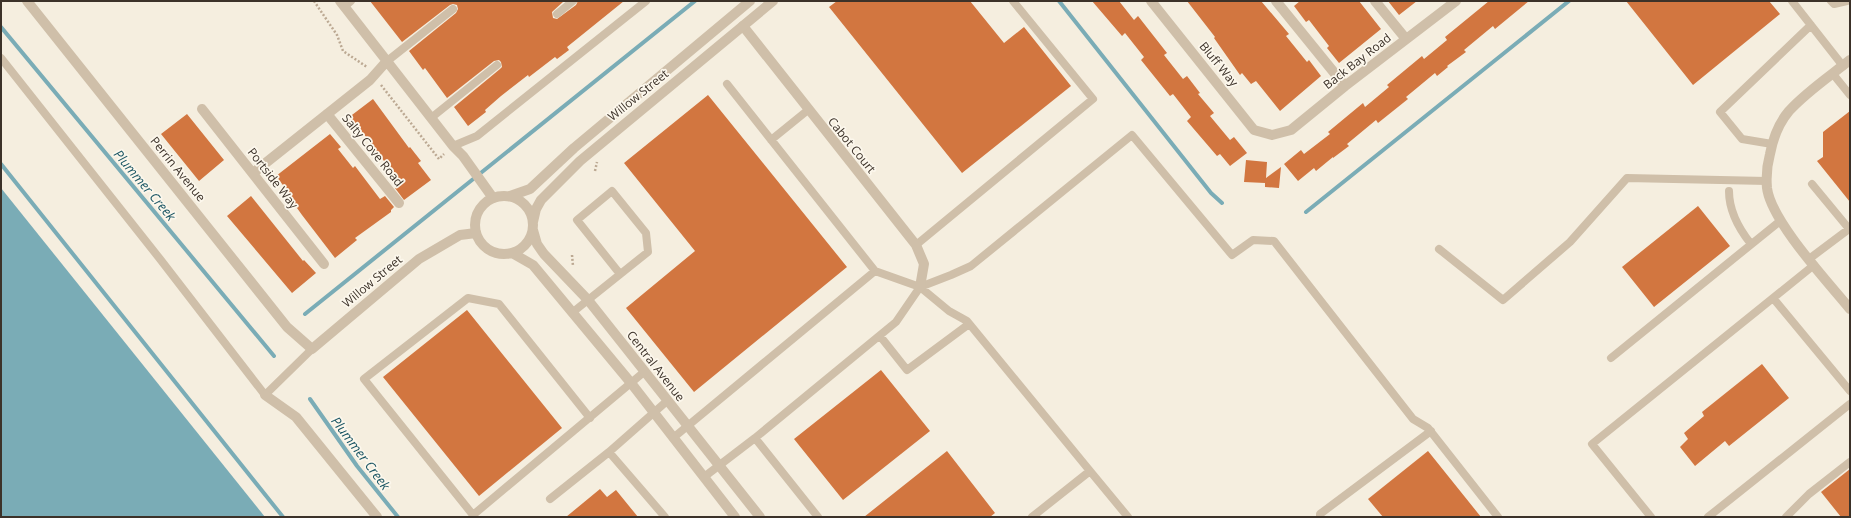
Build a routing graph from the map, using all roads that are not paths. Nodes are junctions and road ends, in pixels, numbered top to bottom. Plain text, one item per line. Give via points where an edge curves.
1 (27, 1) edge
2 (573, 1) edge
3 (646, 1) edge
4 (750, 1) edge
5 (773, 1) edge
6 (1014, 1) edge
7 (1151, 1) edge
8 (1276, 1) edge
9 (1375, 1) edge
10 (1456, 1) edge
11 (1792, 1) edge
12 (1831, 1) edge
13 (1847, 1) edge
14 (345, 3) edge
15 (453, 9) dead end
16 (557, 14) dead end
17 (1811, 25) junction
18 (743, 26) junction
19 (1406, 39) junction
20 (1, 58) edge
21 (386, 62) junction
22 (1846, 63) edge
23 (497, 65) dead end
24 (1833, 74) junction
25 (727, 84) dead end
26 (1344, 86) junction
27 (1850, 95) edge
28 (202, 109) dead end
29 (808, 110) junction
30 (327, 114) junction
31 (431, 118) junction
32 (1272, 135) joint
33 (771, 140) junction
34 (1772, 144) junction
35 (450, 149) junction
36 (253, 173) junction
37 (1767, 181) junction
38 (1812, 184) dead end
39 (1729, 191) dead end
40 (491, 193) junction
41 (510, 196) junction
42 (399, 203) dead end
43 (1780, 221) junction
44 (533, 226) junction
45 (1850, 229) edge
46 (476, 233) junction
47 (1752, 244) junction
48 (916, 245) junction
49 (1439, 249) dead end
50 (512, 253) junction
51 (1812, 262) junction
52 (324, 264) dead end
53 (875, 271) junction
54 (620, 274) junction
55 (920, 287) junction
56 (1773, 298) junction
57 (588, 300) junction
58 (1850, 309) edge
59 (573, 312) junction
60 (969, 324) junction
61 (880, 336) junction
62 (312, 349) junction
63 (1611, 358) dead end
64 (644, 372) junction
65 (631, 383) junction
66 (1850, 391) edge
67 (264, 395) junction
68 (667, 401) junction
69 (1850, 404) edge
70 (654, 413) junction
71 (590, 418) junction
72 (687, 426) junction
73 (1431, 431) junction
74 (673, 438) junction
75 (755, 438) junction
76 (609, 452) junction
77 (1850, 462) edge
78 (719, 465) junction
79 (1090, 471) junction
80 (704, 477) junction
81 (550, 500) dead end
82 (377, 517) edge
83 (665, 517) edge
84 (735, 517) edge
85 (760, 517) edge
86 (818, 517) edge
87 (1032, 517) edge
88 (1128, 517) edge
89 (1320, 517) edge
90 (1498, 517) edge
91 (1651, 517) edge
92 (1708, 517) edge
93 (1786, 517) edge

1 - 62 street, Perrin Avenue via 287,327
2 - 16 lane
3 - 35 lane via 478,136
4 - 41 street, Willow Street via 574,148 530,189
5 - 18 street, Willow Street
6 - 48 lane via 1093,99
7 - 32 street, Bluff Way via 1254,130
8 - 26 street
9 - 19 street
10 - 19 street, Back Bay Road
11 - 17 lane
12 - 13 lane via 1834,4
14 - 21 street
15 - 21 lane
17 - 22 lane
17 - 34 lane via 1720,112 1742,139
18 - 29 street, Cabot Court
18 - 44 street, Willow Street via 580,160 541,200 536,209
19 - 26 street, Back Bay Road
20 - 67 lane
21 - 30 street, Salty Cove Road via 370,80
21 - 31 street
22 - 24 street
23 - 31 lane
24 - 27 lane
24 - 34 street via 1789,111 1778,126
25 - 33 lane
26 - 32 street, Back Bay Road via 1291,130
28 - 36 street, Portside Way
29 - 33 lane
29 - 48 street, Cabot Court
30 - 36 street, Salty Cove Road
30 - 42 street, Salty Cove Road
31 - 35 street
33 - 53 lane
34 - 37 street via 1767,166
35 - 40 street via 463,156
36 - 52 street, Portside Way
37 - 43 street via 1774,210
37 - 49 lane via 1627,178 1570,242 1503,300
38 - 45 lane
39 - 47 lane via 1735,219 1742,233
40 - 41 street
40 - 46 street via 480,208 475,224
41 - 44 street via 526,205 531,213
43 - 47 lane
43 - 51 street
44 - 50 street via 525,245
44 - 57 street, Central Avenue via 537,244 544,254
45 - 51 lane
46 - 50 street via 483,244 494,252
46 - 62 street, Willow Street via 460,235 419,259
47 - 63 lane
48 - 55 street, Cabot Court via 924,264
50 - 59 street via 533,265
51 - 56 lane
51 - 58 street
53 - 55 lane
53 - 72 lane
54 - 54 lane via 648,252 646,233 612,191 577,220
54 - 57 lane
55 - 60 lane
55 - 61 lane via 896,322
55 - 73 lane via 971,266 1132,135 1232,255 1253,240 1274,241 1413,419
56 - 66 lane
56 - 91 lane via 1592,444
57 - 59 lane
57 - 64 street, Central Avenue
59 - 65 street
60 - 61 lane via 907,370
60 - 79 lane
61 - 75 lane
62 - 67 lane
64 - 65 lane
64 - 68 street, Central Avenue
65 - 70 street
65 - 71 lane
67 - 82 street via 296,417
68 - 70 lane
68 - 72 street, Central Avenue
69 - 92 lane
70 - 74 street
70 - 76 lane
71 - 71 lane via 473,515 364,379 468,298 499,304
72 - 74 lane
72 - 78 street, Central Avenue
73 - 89 lane via 1320,514
73 - 90 lane
74 - 80 street
75 - 78 lane
75 - 86 lane
76 - 81 lane
76 - 83 lane
77 - 93 lane via 1809,494
78 - 80 lane
78 - 85 street, Central Avenue
79 - 87 lane
79 - 88 lane
80 - 84 street

